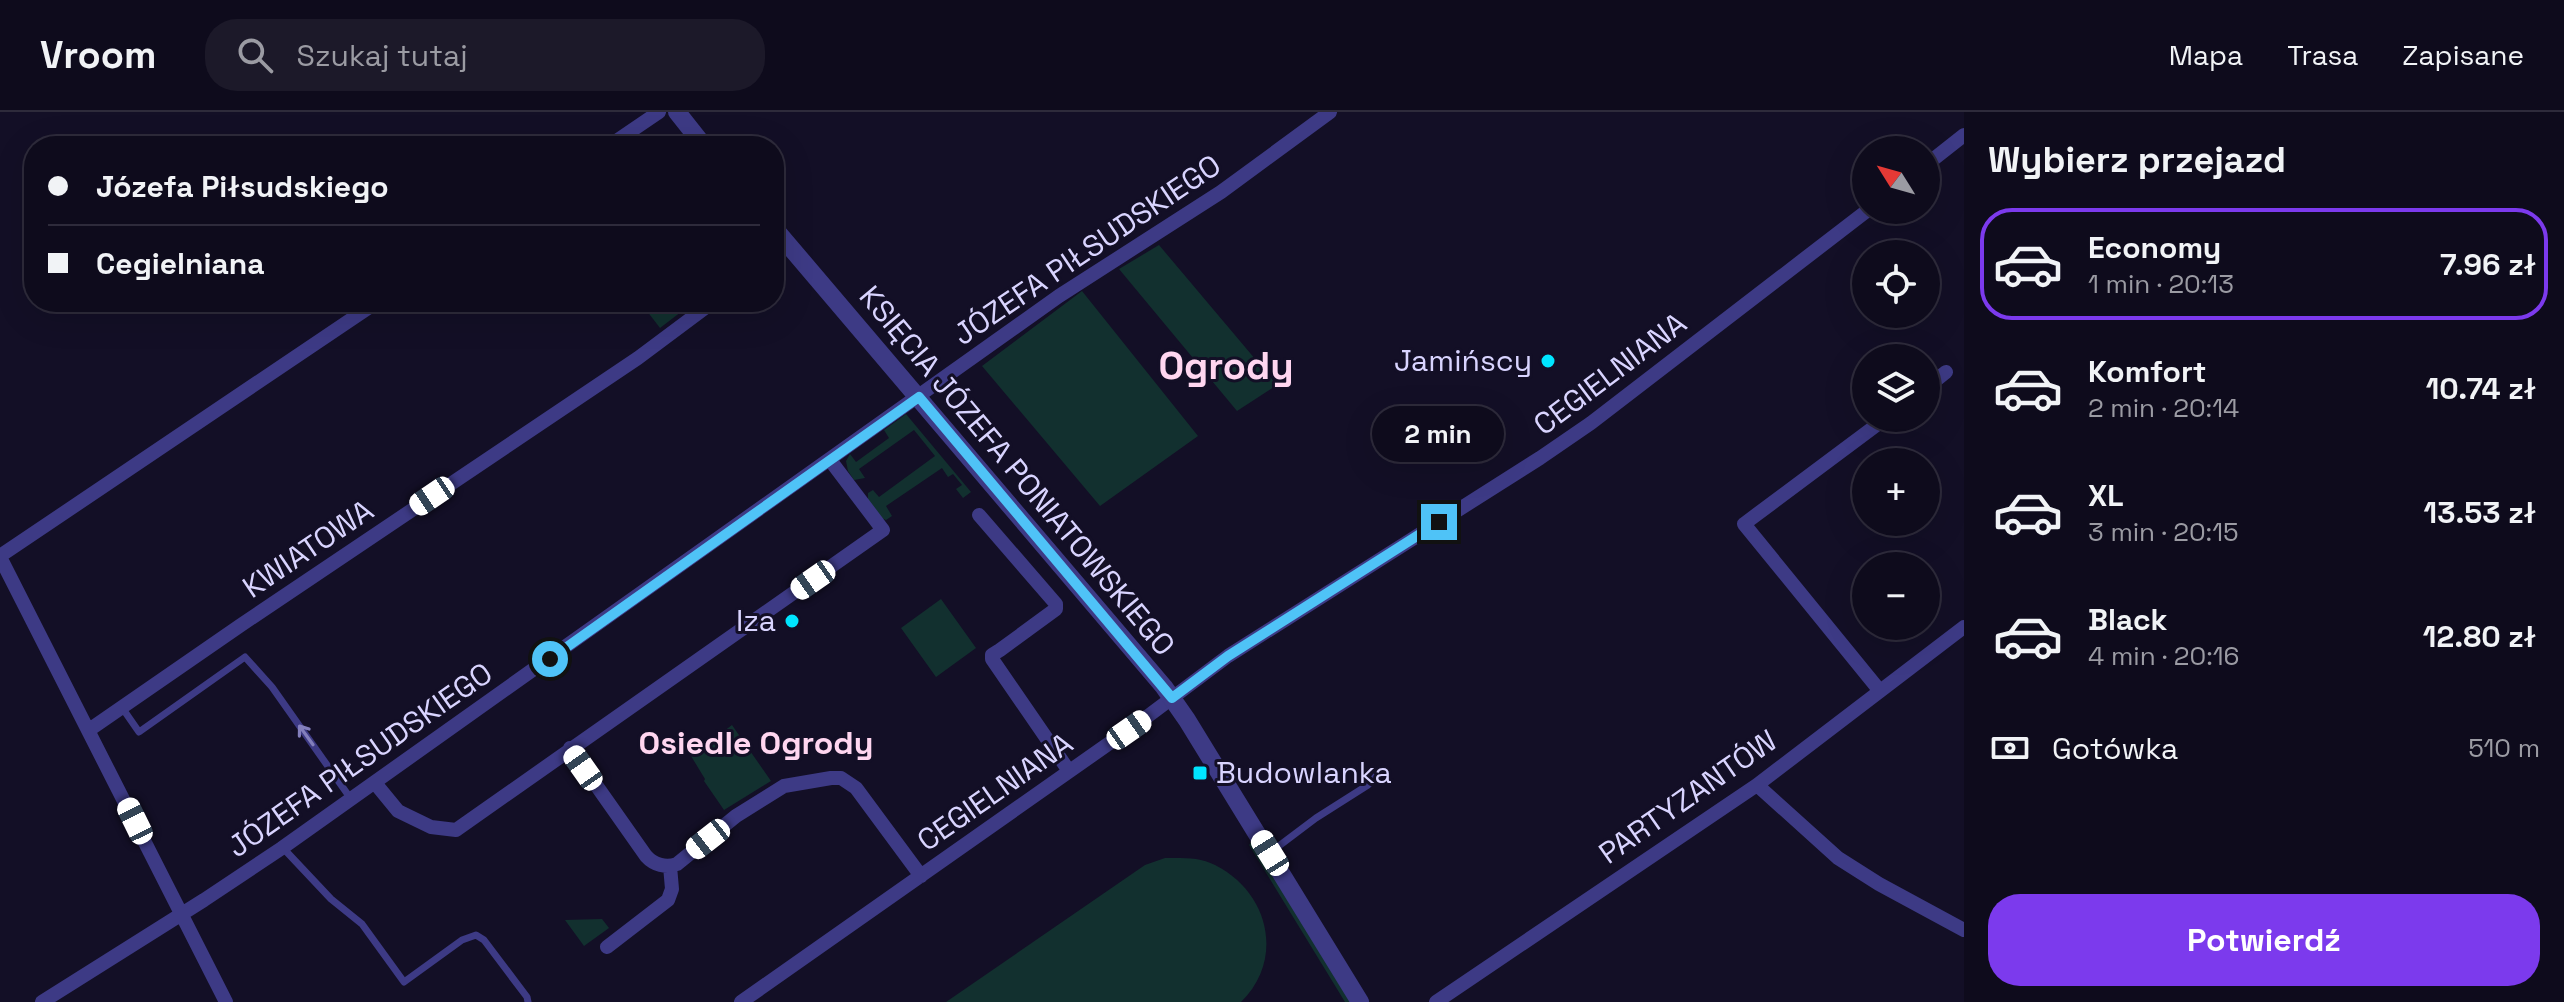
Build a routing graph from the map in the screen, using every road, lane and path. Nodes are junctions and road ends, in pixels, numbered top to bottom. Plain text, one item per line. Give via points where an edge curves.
1 (659, 112) edge
2 (677, 112) edge
3 (1330, 112) edge
4 (1964, 135) edge
5 (624, 136) edge
6 (696, 136) edge
7 (1940, 154) edge
8 (1852, 222) edge
9 (784, 248) edge
10 (362, 312) edge
11 (700, 312) edge
12 (1946, 372) dead end
13 (1940, 377) edge
14 (919, 397) junction
15 (1867, 432) edge
16 (830, 460) junction
17 (979, 515) dead end
18 (0, 556) edge
19 (1964, 627) edge
20 (1880, 691) junction
21 (1172, 698) junction
22 (123, 709) junction
23 (89, 730) junction
24 (570, 748) junction
25 (1069, 771) junction
26 (1376, 776) dead end
27 (375, 783) junction
28 (1757, 785) junction
29 (351, 799) junction
30 (282, 848) junction
31 (1270, 853) junction
32 (670, 866) junction
33 (921, 876) junction
34 (183, 914) junction
35 (1964, 930) edge
36 (607, 947) dead end
37 (42, 1002) edge
38 (226, 1002) edge
39 (528, 1002) edge
40 (741, 1002) edge
41 (1360, 1002) edge
42 (1436, 1002) edge

1 - 5 street
2 - 6 street
3 - 14 street, JÓZEFA PIŁSUDSKIEGO
4 - 7 street
8 - 21 street, CEGIELNIANA via 1591,423
9 - 14 street, KSIĘCIA JÓZEFA PONIATOWSKIEGO
10 - 18 street
11 - 22 street, KWIATOWA
12 - 13 street
14 - 16 street, JÓZEFA PIŁSUDSKIEGO
14 - 21 street, KSIĘCIA JÓZEFA PONIATOWSKIEGO
15 - 20 street via 1744,524
16 - 24 street via 883,530
16 - 27 street, JÓZEFA PIŁSUDSKIEGO
17 - 25 street via 1056,604 992,659
18 - 23 street
19 - 20 street, PARTYZANTÓW
20 - 28 street, PARTYZANTÓW
21 - 25 street, CEGIELNIANA
21 - 31 street, KSIĘCIA JÓZEFA PONIATOWSKIEGO
22 - 23 street, KWIATOWA
29 -> 22 lane via 245,657 139,732
23 - 34 street
24 - 27 street via 453,831 398,811
24 - 32 street via 649,860
25 - 33 street, CEGIELNIANA
26 - 31 lane
27 - 29 street, JÓZEFA PIŁSUDSKIEGO
28 - 35 street via 1838,858
28 - 42 street, PARTYZANTÓW
29 - 30 street, JÓZEFA PIŁSUDSKIEGO
30 - 34 street, JÓZEFA PIŁSUDSKIEGO
30 - 39 lane via 362,924 404,982 476,935
31 - 41 street, KSIĘCIA JÓZEFA PONIATOWSKIEGO
32 - 33 street via 784,786 841,778 856,788
32 - 36 street via 668,900
33 - 40 street, CEGIELNIANA
34 - 37 street, JÓZEFA PIŁSUDSKIEGO
34 - 38 street

